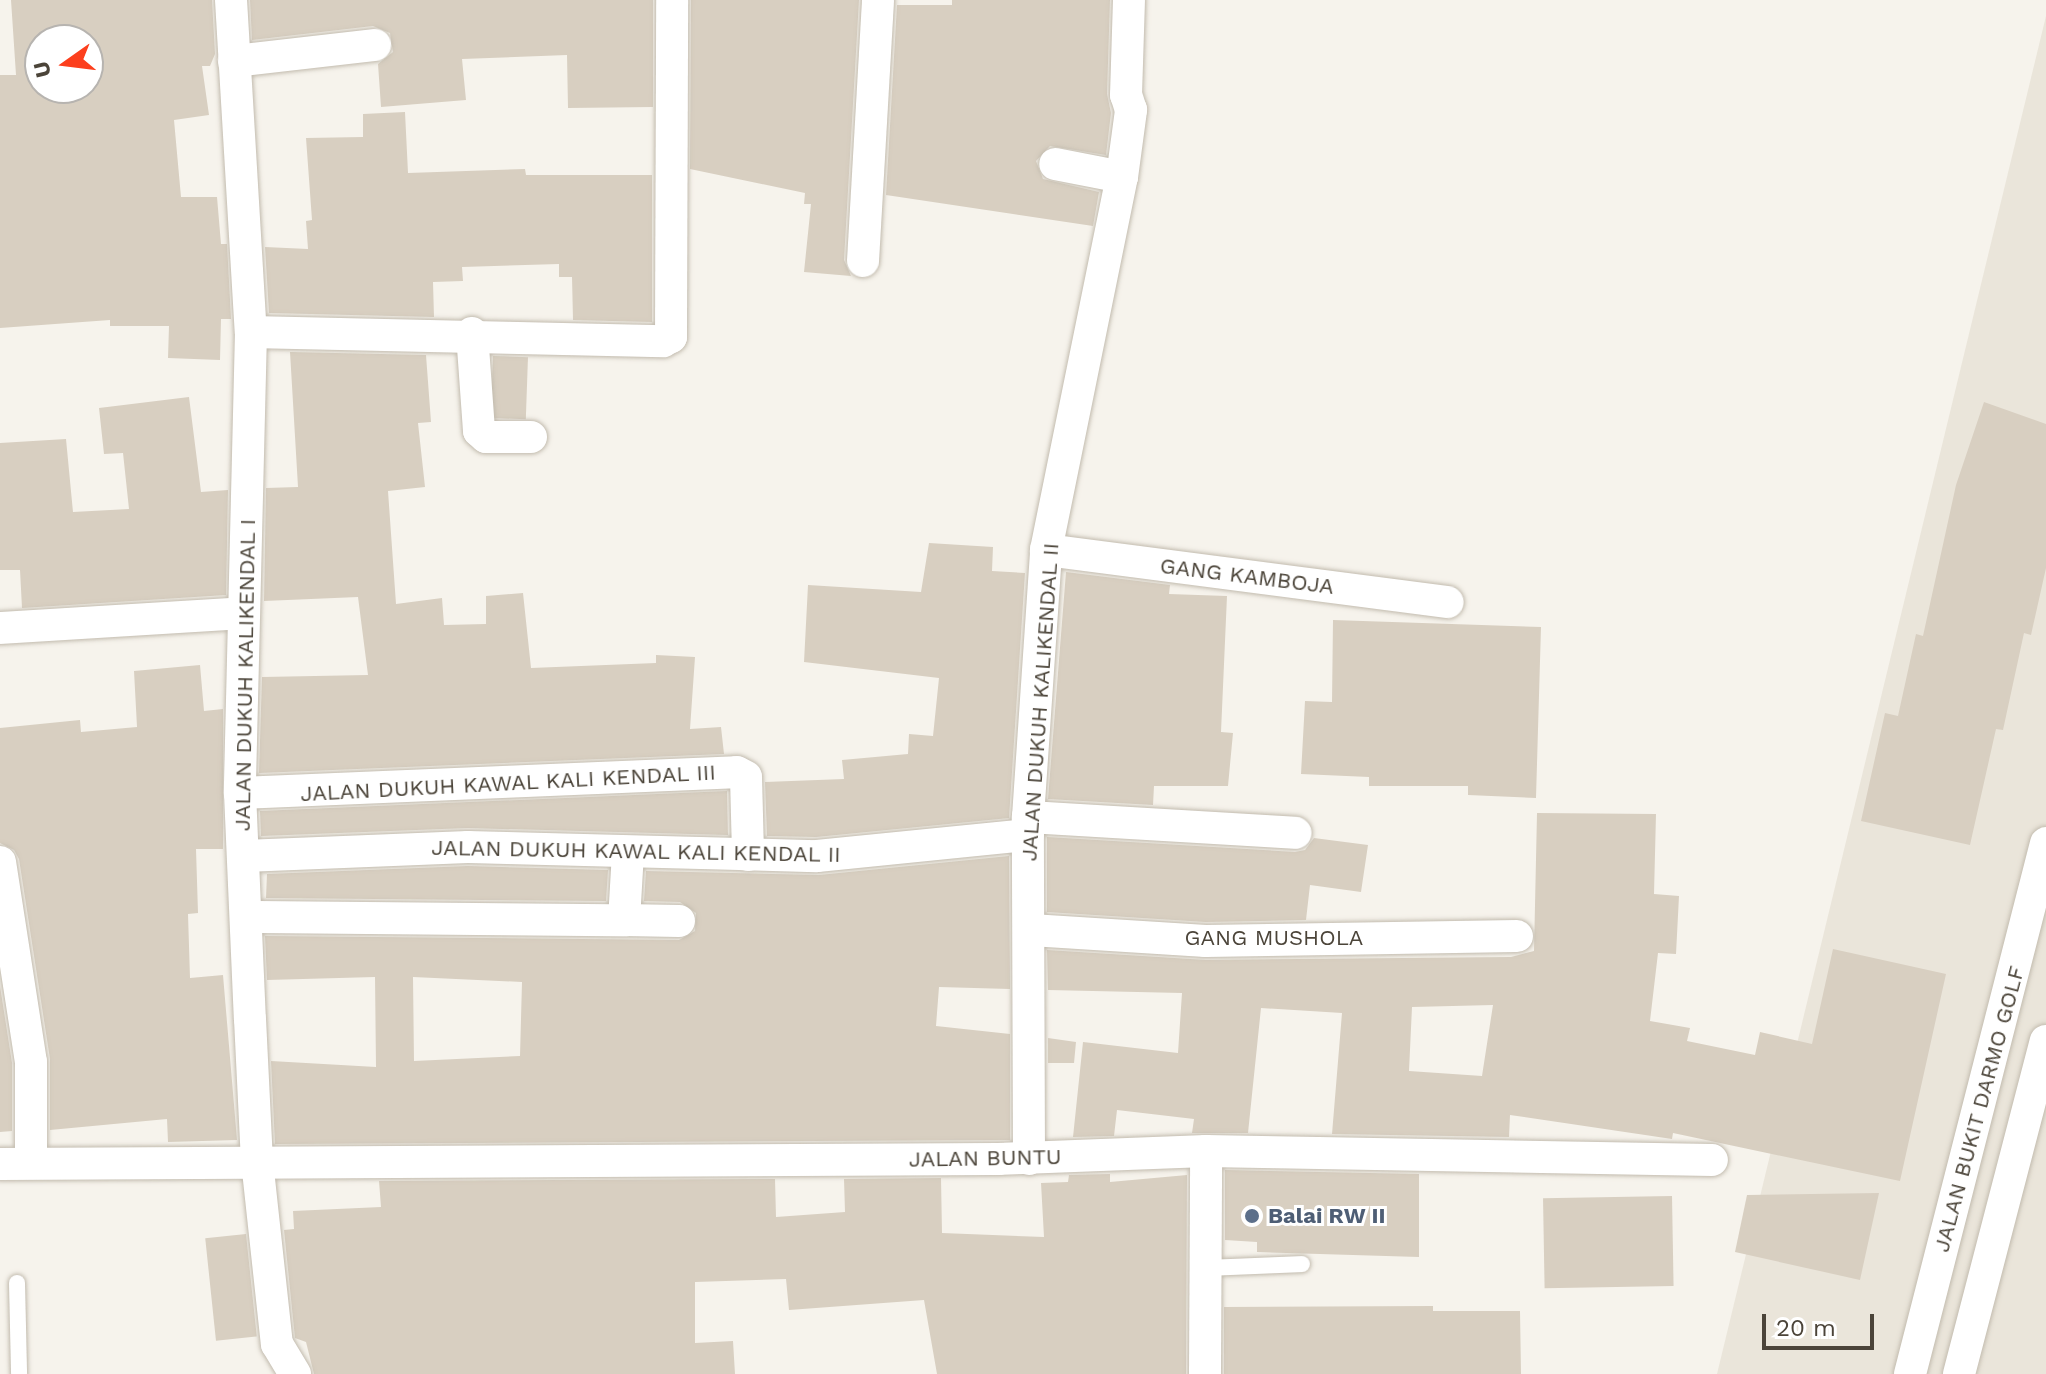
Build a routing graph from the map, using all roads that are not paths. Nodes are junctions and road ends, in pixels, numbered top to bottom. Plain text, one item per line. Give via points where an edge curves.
1 (231, 0) edge
2 (672, 0) edge
3 (878, 0) edge
4 (1129, 0) edge
5 (375, 45) dead end
6 (234, 61) junction
7 (1055, 164) dead end
8 (1122, 177) junction
9 (863, 261) dead end
10 (251, 332) junction
11 (472, 333) junction
12 (531, 437) dead end
13 (1046, 550) junction
14 (1448, 602) dead end
15 (244, 613) junction
16 (0, 628) edge
17 (240, 793) junction
18 (1028, 826) junction
19 (1296, 833) dead end
20 (2046, 843) edge
21 (628, 852) junction
22 (748, 855) junction
23 (244, 856) junction
24 (0, 862) edge
25 (2039, 905) edge
26 (246, 917) junction
27 (624, 920) junction
28 (679, 921) dead end
29 (1031, 930) junction
30 (1517, 936) dead end
31 (2046, 1041) edge
32 (1206, 1151) junction
33 (1029, 1159) junction
34 (1712, 1160) dead end
35 (257, 1161) junction
36 (15, 1164) edge
37 (1302, 1264) dead end
38 (1208, 1268) junction
39 (17, 1283) dead end
40 (19, 1374) edge
41 (295, 1374) edge
42 (1205, 1374) edge
43 (1910, 1374) edge
44 (1959, 1374) edge

1 - 6 street, JALAN DUKUH KALIKENDAL I
2 - 11 street via 675,327 663,341
3 - 9 street
4 - 8 street, JALAN DUKUH KALIKENDAL II via 1126,95 1131,110
5 - 6 street
6 - 10 street, JALAN DUKUH KALIKENDAL I
7 - 8 street
8 - 13 street, JALAN DUKUH KALIKENDAL II
10 - 11 street
10 - 15 street, JALAN DUKUH KALIKENDAL I
11 - 12 street via 479,431 486,437
13 - 14 street, GANG KAMBOJA
13 - 18 street, JALAN DUKUH KALIKENDAL II
15 - 16 street
15 - 17 street, JALAN DUKUH KALIKENDAL I
17 - 22 street, JALAN DUKUH KAWAL KALI KENDAL III via 737,772 746,777
17 - 23 street, JALAN DUKUH KALIKENDAL I
18 - 19 street, JALAN DUKUH KAWAL KALI KENDAL II
18 - 22 street, JALAN DUKUH KAWAL KALI KENDAL II via 817,856
18 - 29 street, JALAN DUKUH KALIKENDAL II
20 - 25 street, JALAN BUKIT DARMO GOLF
21 - 22 street, JALAN DUKUH KAWAL KALI KENDAL II
21 - 23 street, JALAN DUKUH KAWAL KALI KENDAL II via 468,847
21 - 27 street
23 - 26 street, JALAN DUKUH KALIKENDAL I
24 - 36 street via 31,1062
25 - 43 street, JALAN BUKIT DARMO GOLF
26 - 27 street
26 - 35 street, JALAN DUKUH KALIKENDAL I
27 - 28 street
29 - 30 street, GANG MUSHOLA via 1206,941
29 - 33 street, JALAN DUKUH KALIKENDAL II
31 - 44 street
32 - 33 street, JALAN BUNTU
32 - 34 street, JALAN BUNTU
32 - 38 street
33 - 35 street, JALAN BUNTU
35 - 36 street, JALAN BUNTU
35 - 41 street, JALAN DUKUH KALIKENDAL I via 277,1344
37 - 38 lane
38 - 42 street
39 - 40 lane

